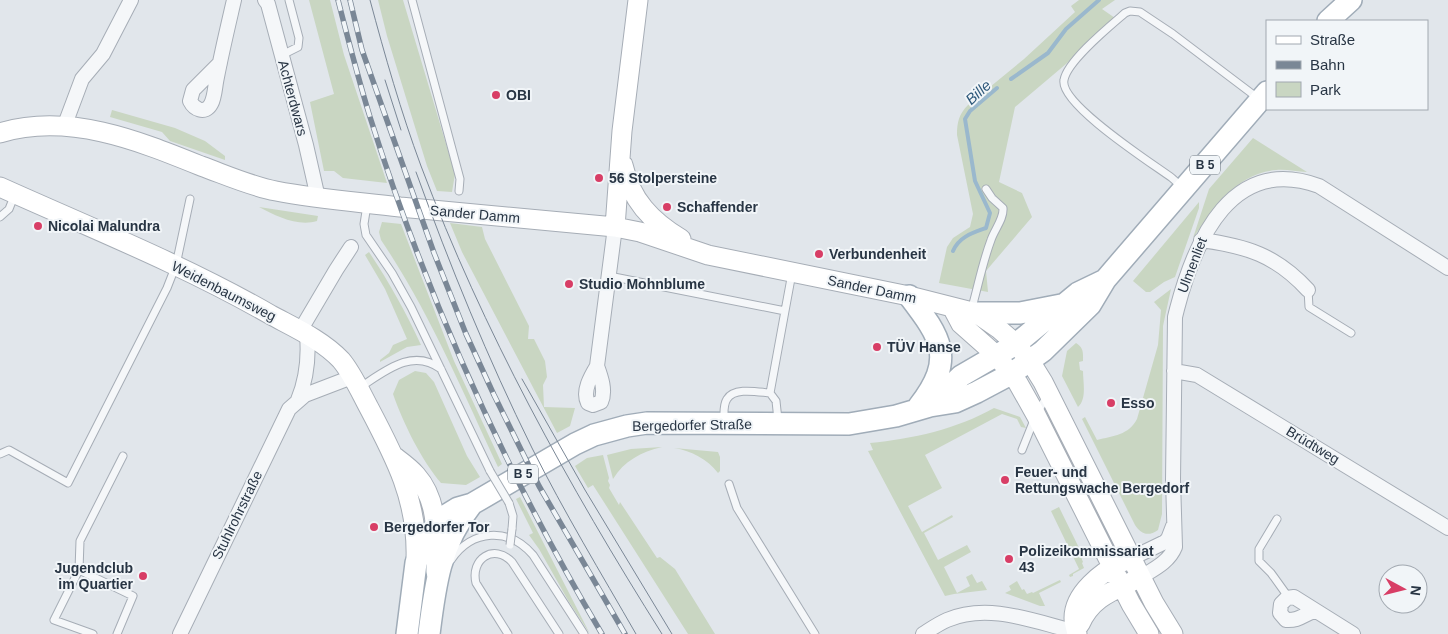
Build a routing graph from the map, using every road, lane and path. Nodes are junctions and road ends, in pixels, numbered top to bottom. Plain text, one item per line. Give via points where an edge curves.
1 (131, 0) edge
2 (234, 0) edge
3 (265, 0) edge
4 (289, 0) edge
5 (412, 0) edge
6 (638, 0) edge
7 (1351, 0) edge
8 (1333, 13) edge
9 (282, 54) junction
10 (220, 63) dead end
11 (1264, 96) edge
12 (64, 127) junction
13 (3, 135) edge
14 (620, 155) junction
15 (986, 189) dead end
16 (1184, 189) junction
17 (8, 190) edge
18 (459, 191) dead end
19 (318, 198) junction
20 (190, 199) dead end
21 (367, 203) junction
22 (0, 217) edge
23 (615, 227) junction
24 (1201, 240) junction
25 (351, 246) dead end
26 (708, 255) junction
27 (176, 265) junction
28 (1448, 268) edge
29 (792, 272) junction
30 (609, 276) junction
31 (1105, 280) junction
32 (1308, 290) joint
33 (909, 296) junction
34 (1066, 304) junction
35 (974, 306) junction
36 (952, 307) junction
37 (785, 311) junction
38 (303, 333) junction
39 (1351, 333) dead end
40 (1016, 344) junction
41 (996, 356) junction
42 (1030, 361) junction
43 (597, 366) dead end
44 (442, 371) junction
45 (1174, 371) junction
46 (1011, 374) junction
47 (355, 382) junction
48 (770, 393) junction
49 (1048, 393) junction
50 (298, 400) junction
51 (921, 409) junction
52 (1036, 415) junction
53 (723, 424) junction
54 (779, 424) junction
55 (1059, 438) junction
56 (1022, 450) dead end
57 (0, 454) edge
58 (123, 456) dead end
59 (398, 464) junction
60 (729, 484) dead end
61 (443, 517) junction
62 (1277, 519) dead end
63 (1173, 526) junction
64 (1448, 528) edge
65 (506, 556) junction
66 (1132, 558) junction
67 (416, 563) junction
68 (1112, 567) junction
69 (80, 570) junction
70 (1141, 577) junction
71 (435, 586) junction
72 (1122, 586) junction
73 (1289, 598) junction
74 (1315, 611) junction
75 (1077, 633) edge
76 (93, 634) edge
77 (117, 634) edge
78 (180, 634) edge
79 (407, 634) edge
80 (429, 634) edge
81 (508, 634) edge
82 (559, 634) edge
83 (584, 634) edge
84 (815, 634) edge
85 (923, 634) edge
86 (1149, 634) edge
87 (1173, 634) edge
88 (1353, 634) edge

1 - 12 street via 103,54 82,79
2 - 10 street
3 - 9 street, Achterdwars
4 - 9 lane via 299,38 298,47
5 - 18 lane via 460,179
6 - 14 main road
7 - 8 main road
9 - 19 street, Achterdwars
11 - 16 main road, Bergedorfer Straße / B 5
11 - 16 lane via 1140,12 1125,13 1069,69 1064,84 1070,96 1102,128
12 - 13 main road, Sander Damm via 38,126
12 - 19 main road, Sander Damm via 122,136 253,185
14 - 23 main road
14 - 26 main road via 631,188 649,216
15 - 35 lane via 1003,208 1003,213 986,254
16 - 31 main road, Bergedorfer Straße / B 5
17 - 22 lane via 9,209
17 - 27 main road, Weidenbaumsweg
19 - 21 main road, Sander Damm
20 - 27 lane
21 - 23 main road, Sander Damm
21 - 44 lane via 366,235 403,291
23 - 26 main road, Sander Damm
23 - 30 street
24 - 28 street, Ulmenliet via 1220,210 1238,194 1264,182 1292,179 1319,186
24 - 32 street via 1260,254 1296,277
24 - 45 street, Ulmenliet via 1176,308
25 - 38 street
26 - 29 main road, Sander Damm
27 - 38 main road, Weidenbaumsweg via 228,290
27 - 57 lane via 68,483 8,450
29 - 33 main road, Sander Damm
29 - 37 lane
30 - 37 lane
30 - 43 street
31 - 34 main road, Bergedorfer Straße / B 5 via 1078,293
31 - 42 main road, Bergedorfer Straße / B 5 via 1090,305
32 - 39 lane via 1309,307
33 - 36 main road, Sander Damm
33 - 51 main road via 931,324 940,344 939,367
34 - 35 main road via 1033,312
34 - 40 main road, Bergedorfer Straße / B 5
35 - 36 main road, Sander Damm
35 - 40 main road, Sander Damm
36 - 41 main road, Sander Damm via 961,324
37 - 48 lane
38 - 47 main road, Weidenbaumsweg via 341,360
38 - 50 street, Stuhlrohrstraße via 308,367
40 - 41 main road, Bergedorfer Straße / B 5
40 - 42 main road, Sander Damm
41 - 46 main road, Sander Damm
41 - 51 main road, Bergedorfer Straße / B 5 via 961,376
42 - 46 main road, Bergedorfer Straße / B 5
42 - 49 main road, Sander Damm
44 - 47 lane via 427,360 409,361
44 - 65 lane, bridge via 509,503 513,516
45 - 63 street, Ulmenliet
45 - 64 street, Brüdtweg via 1197,375
46 - 51 main road, Bergedorfer Straße / B 5 via 955,402
46 - 52 main road, Sander Damm
47 - 50 street, Stuhlrohrstraße via 323,388
47 - 59 main road, Weidenbaumsweg
48 - 53 lane via 731,394 727,399
48 - 54 lane via 776,401
49 - 52 lane
49 - 55 main road, Sander Damm
50 - 78 street, Stuhlrohrstraße via 279,427
51 - 54 main road, Bergedorfer Straße / B 5 via 849,424
52 - 55 main road, Sander Damm
52 - 56 lane
53 - 54 main road, Bergedorfer Straße / B 5
53 - 61 main road, Bergedorfer Straße / B 5 via 647,423 594,434 472,504
55 - 66 main road, Sander Damm
55 - 68 main road, Sander Damm
58 - 69 lane via 80,541
59 - 61 main road, Weidenbaumsweg via 413,492
59 - 67 main road, Weidenbaumsweg via 415,522
60 - 84 lane via 737,508
61 - 67 main road, Bergedorfer Straße / B 5 via 425,541
61 - 71 main road, Bergedorfer Straße / B 5 via 443,554
62 - 73 lane via 1259,548 1259,561
63 - 66 street via 1165,542
63 - 70 street, Ulmenliet via 1176,540 1172,553
65 - 81 lane via 487,555 476,566 474,575
65 - 82 lane
66 - 68 main road
66 - 70 main road, Sander Damm
67 - 79 main road, Bergedorfer Straße / B 5
68 - 72 main road, Sander Damm
68 - 75 main road via 1096,578 1078,602 1073,620
69 - 76 lane via 54,620
69 - 77 lane via 133,596
70 - 72 main road
70 - 87 main road, Sander Damm
71 - 80 main road, Bergedorfer Straße / B 5
71 - 83 lane via 453,557 464,547 476,539 504,535 518,540 534,555
72 - 75 main road via 1091,605
72 - 86 main road, Sander Damm
73 - 74 street via 1294,597
73 - 74 street via 1281,604 1280,613 1286,620 1296,620
74 - 88 street
75 - 85 street via 1016,616 991,613 947,620

